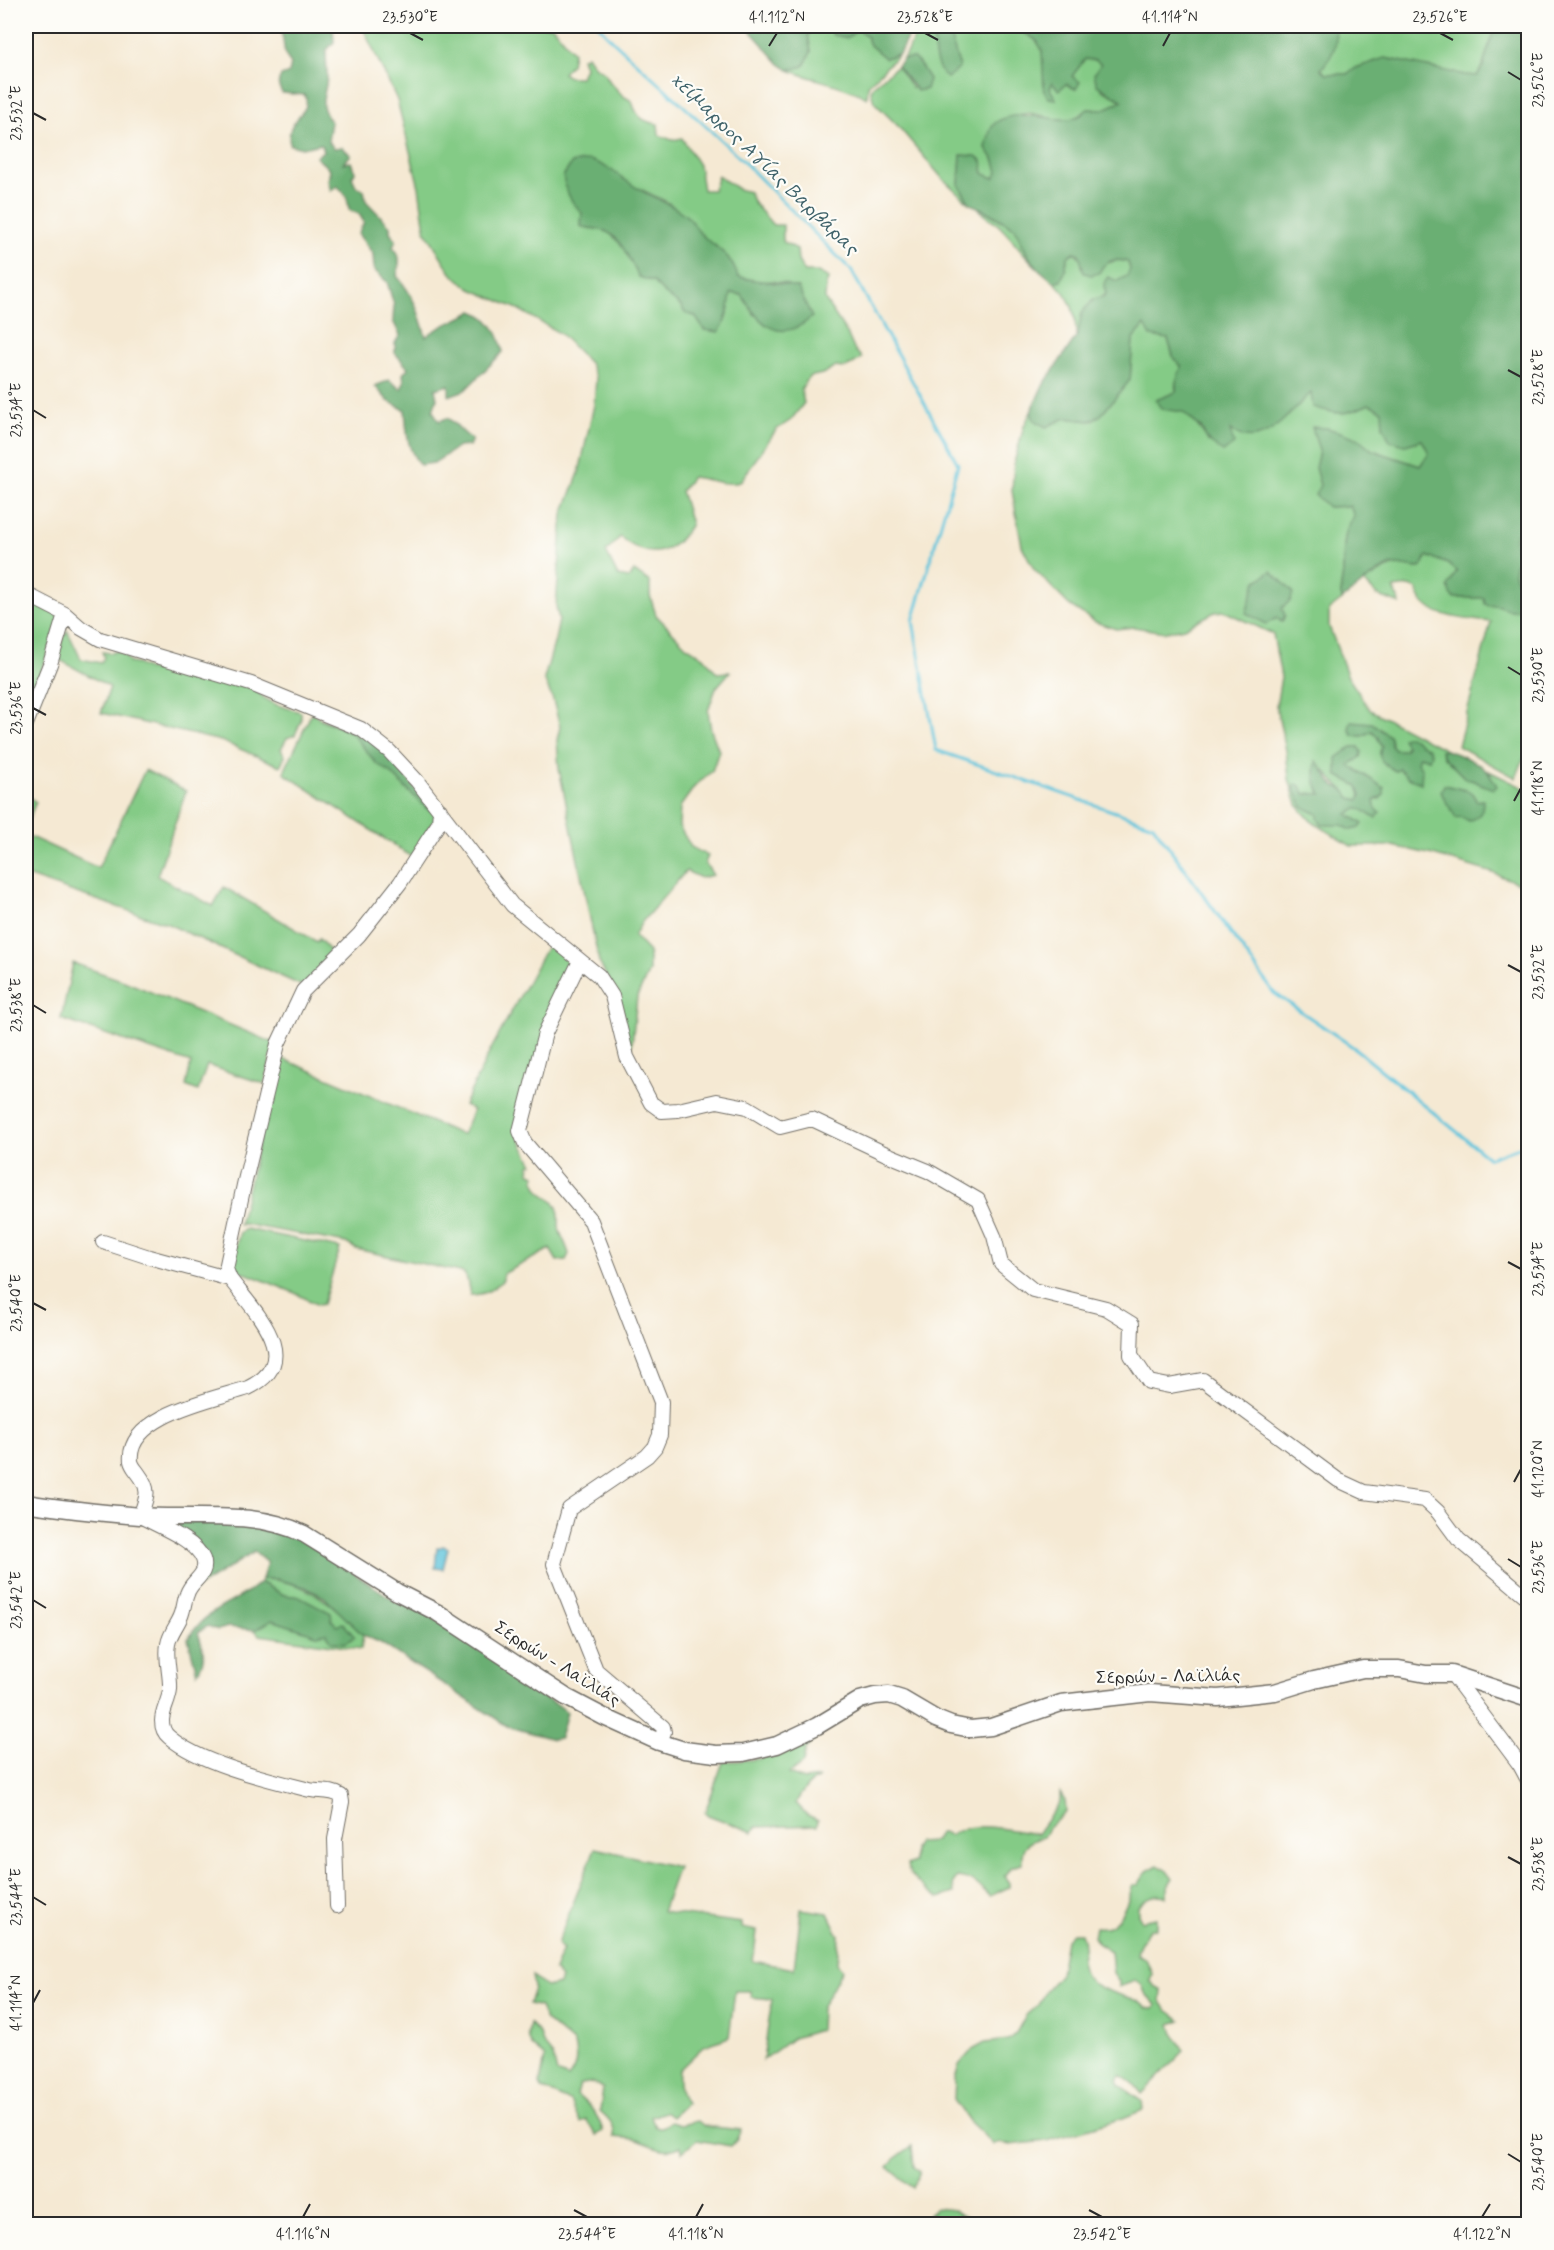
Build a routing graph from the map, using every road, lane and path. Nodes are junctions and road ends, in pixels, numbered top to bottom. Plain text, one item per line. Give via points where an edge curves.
1 (26, 594) edge
2 (65, 614) junction
3 (26, 724) edge
4 (440, 810) junction
5 (580, 961) junction
6 (103, 1242) dead end
7 (230, 1279) junction
8 (26, 1503) edge
9 (140, 1516) junction
10 (1528, 1598) edge
11 (1452, 1674) junction
12 (1528, 1699) edge
13 (659, 1742) junction
14 (1528, 1780) edge
15 (337, 1906) dead end

1 - 2 street
2 - 3 street
2 - 4 street via 100,639 251,684 362,729 389,751
4 - 5 street via 512,905
4 - 7 street via 439,823 400,882 358,935 303,991 278,1044 226,1269
5 - 10 street via 600,976 612,996 627,1057 656,1107 678,1110 717,1101 747,1107 780,1127 812,1119 945,1181 978,1200 1001,1264 1033,1290 1106,1308 1132,1323 1131,1355 1149,1382 1169,1386 1203,1380 1338,1480 1364,1492 1425,1500 1458,1539
5 - 13 street via 545,1033 520,1131 525,1143 591,1221 661,1402 660,1435 647,1456 569,1509 554,1564 596,1670 663,1727
6 - 7 street
7 - 9 street via 267,1328 276,1349 273,1364 261,1381 248,1388 161,1416 145,1429 131,1448 131,1464 148,1494
8 - 9 main road, Σερρών - Λαϊλιάς
9 - 13 main road, Σερρών - Λαϊλιάς via 232,1517 288,1526 438,1613 566,1697
9 - 15 street via 191,1543 205,1563 204,1572 187,1591 181,1617 168,1644 170,1688 162,1717 164,1731 198,1755 219,1764 340,1796 335,1839
11 - 12 main road, Σερρών - Λαϊλιάς
11 - 13 main road, Σερρών - Λαϊλιάς via 1362,1669 1275,1692 1218,1698 1150,1693 1093,1698 1060,1703 992,1727 971,1729 936,1719 902,1699 875,1696 777,1745 743,1753 684,1750
11 - 14 street

